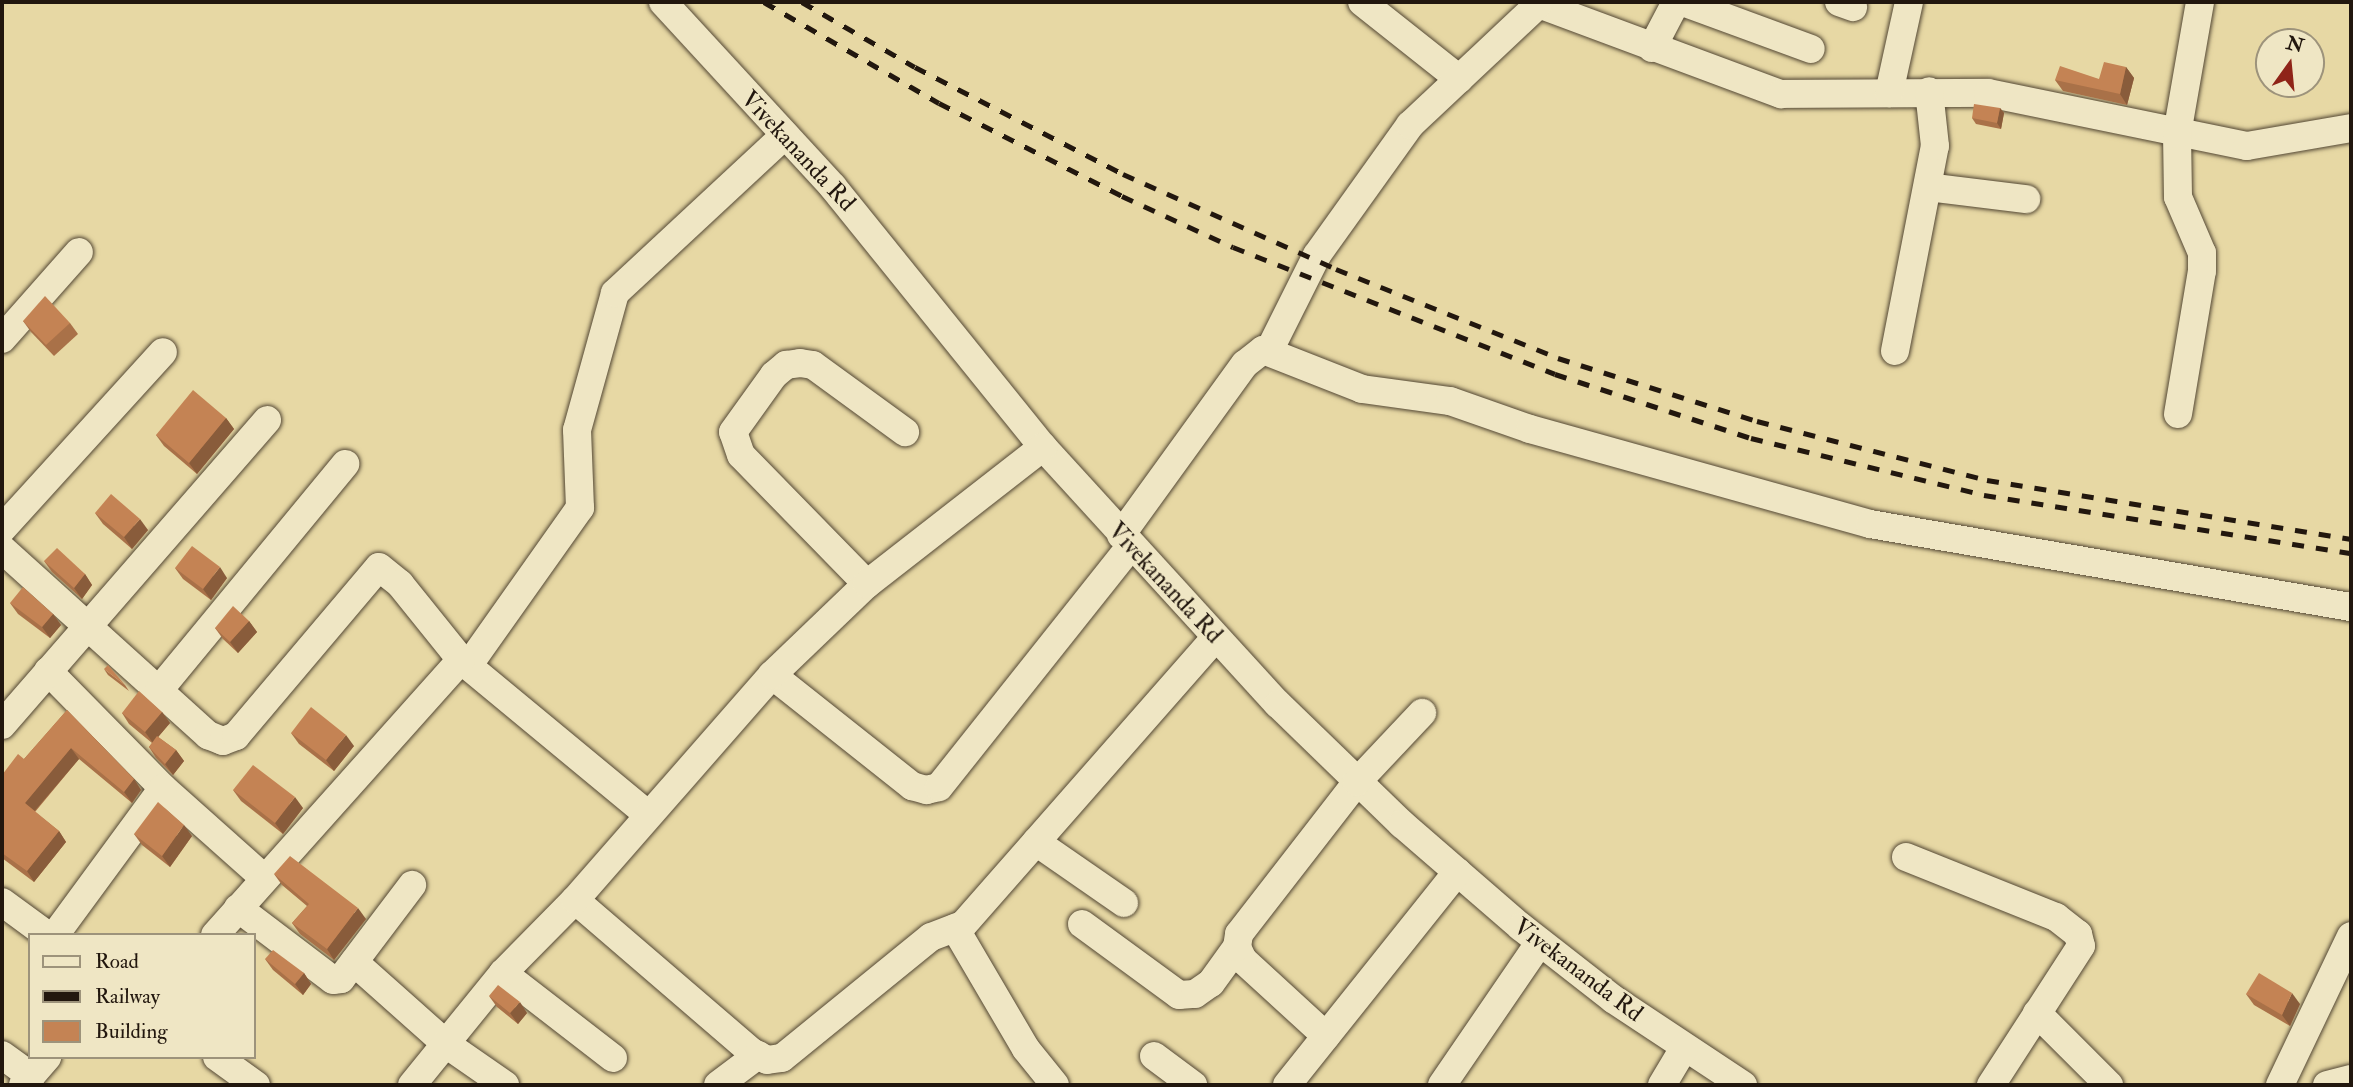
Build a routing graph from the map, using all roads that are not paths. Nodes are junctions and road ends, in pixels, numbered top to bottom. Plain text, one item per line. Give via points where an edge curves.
1 (663, 2) edge
2 (1362, 2) edge
3 (1676, 2) edge
4 (1683, 2) edge
5 (1909, 2) edge
6 (2200, 2) edge
7 (1536, 3) edge
8 (1652, 48) junction
9 (1811, 49) dead end
10 (1459, 79) junction
11 (1929, 91) junction
12 (1889, 93) junction
13 (2351, 128) edge
14 (2177, 134) junction
15 (785, 135) junction
16 (1928, 187) junction
17 (2026, 199) dead end
18 (79, 252) dead end
19 (2, 339) edge
20 (1269, 351) junction
21 (1895, 351) dead end
22 (163, 352) dead end
23 (2178, 414) dead end
24 (267, 419) dead end
25 (905, 432) dead end
26 (1043, 447) junction
27 (345, 464) dead end
28 (2, 529) edge
29 (1126, 540) junction
30 (2, 549) edge
31 (867, 584) junction
32 (2351, 607) edge
33 (89, 624) junction
34 (1215, 638) junction
35 (464, 663) junction
36 (48, 671) junction
37 (772, 675) junction
38 (159, 690) junction
39 (1422, 713) dead end
40 (2, 724) edge
41 (1357, 782) junction
42 (163, 788) junction
43 (646, 813) junction
44 (1036, 842) junction
45 (1906, 857) dead end
46 (1457, 872) junction
47 (264, 878) junction
48 (412, 885) dead end
49 (575, 900) junction
50 (2, 902) edge
51 (1125, 903) dead end
52 (238, 908) junction
53 (1082, 924) dead end
54 (955, 928) junction
55 (44, 933) edge
56 (56, 933) edge
57 (217, 933) edge
58 (2351, 936) edge
59 (1541, 942) junction
60 (1237, 947) junction
61 (354, 962) junction
62 (503, 973) junction
63 (2038, 1013) junction
64 (1326, 1036) junction
65 (446, 1044) junction
66 (1684, 1048) junction
67 (2, 1055) edge
68 (758, 1055) junction
69 (1153, 1056) dead end
70 (613, 1058) dead end
71 (220, 1059) edge
72 (34, 1073) edge
73 (2351, 1079) edge
74 (256, 1085) edge
75 (412, 1085) edge
76 (505, 1085) edge
77 (718, 1085) edge
78 (1055, 1085) edge
79 (1194, 1085) edge
80 (1287, 1085) edge
81 (1442, 1085) edge
82 (1662, 1085) edge
83 (1743, 1085) edge
84 (1991, 1085) edge
85 (2109, 1085) edge
86 (2280, 1085) edge
87 (2327, 1085) edge

1 - 15 street, Vivekananda Rd
2 - 10 street
3 - 8 street
4 - 9 street
5 - 12 street
6 - 14 street
7 - 8 street
7 - 10 street
8 - 12 street via 1781,94
10 - 20 street via 1410,125 1317,255
11 - 12 street
11 - 14 street via 2000,95
11 - 16 street via 1937,130
13 - 14 street via 2247,146
14 - 23 street via 2178,197 2202,253
15 - 26 street, Vivekananda Rd via 834,187
15 - 35 street via 615,293 577,430 580,508
16 - 17 street
16 - 21 street
18 - 19 street
20 - 29 street via 1255,354 1245,364
20 - 32 street via 1362,389 1450,401 1530,429 1860,521
22 - 28 street
24 - 33 street
25 - 31 street via 813,365 800,363 786,365 774,374 733,432 741,455
26 - 29 street, Vivekananda Rd
26 - 31 street
27 - 38 street
29 - 34 street, Vivekananda Rd
29 - 37 street via 939,787 912,786
30 - 33 street
31 - 37 street
33 - 36 street
33 - 38 street
34 - 41 street, Vivekananda Rd
34 - 44 street
35 - 38 street via 400,584 379,567 236,736 223,741 208,735
35 - 43 street
35 - 47 street
36 - 40 street
36 - 42 street
37 - 43 street
39 - 41 street
41 - 46 street, Vivekananda Rd
41 - 60 street via 1249,920
42 - 47 street
42 - 56 street
43 - 49 street
44 - 51 street
44 - 54 street
45 - 63 street via 2056,917 2078,934 2081,946
46 - 59 street, Vivekananda Rd
46 - 64 street
47 - 52 street
48 - 61 street
49 - 62 street
49 - 68 street
50 - 55 street
52 - 57 street
52 - 61 street via 327,978 341,979
53 - 60 street via 1179,995 1195,994 1211,983
54 - 68 street via 931,937 782,1058 767,1060
54 - 78 street via 1026,1049
58 - 86 street
59 - 66 street, Vivekananda Rd
59 - 81 street
60 - 64 street via 1244,960
61 - 65 street
62 - 65 street
62 - 70 street
63 - 84 street
63 - 85 street
64 - 80 street
65 - 75 street
65 - 76 street
66 - 82 street
66 - 83 street, Vivekananda Rd
67 - 72 street
68 - 77 street
69 - 79 street
71 - 74 street
73 - 87 street

